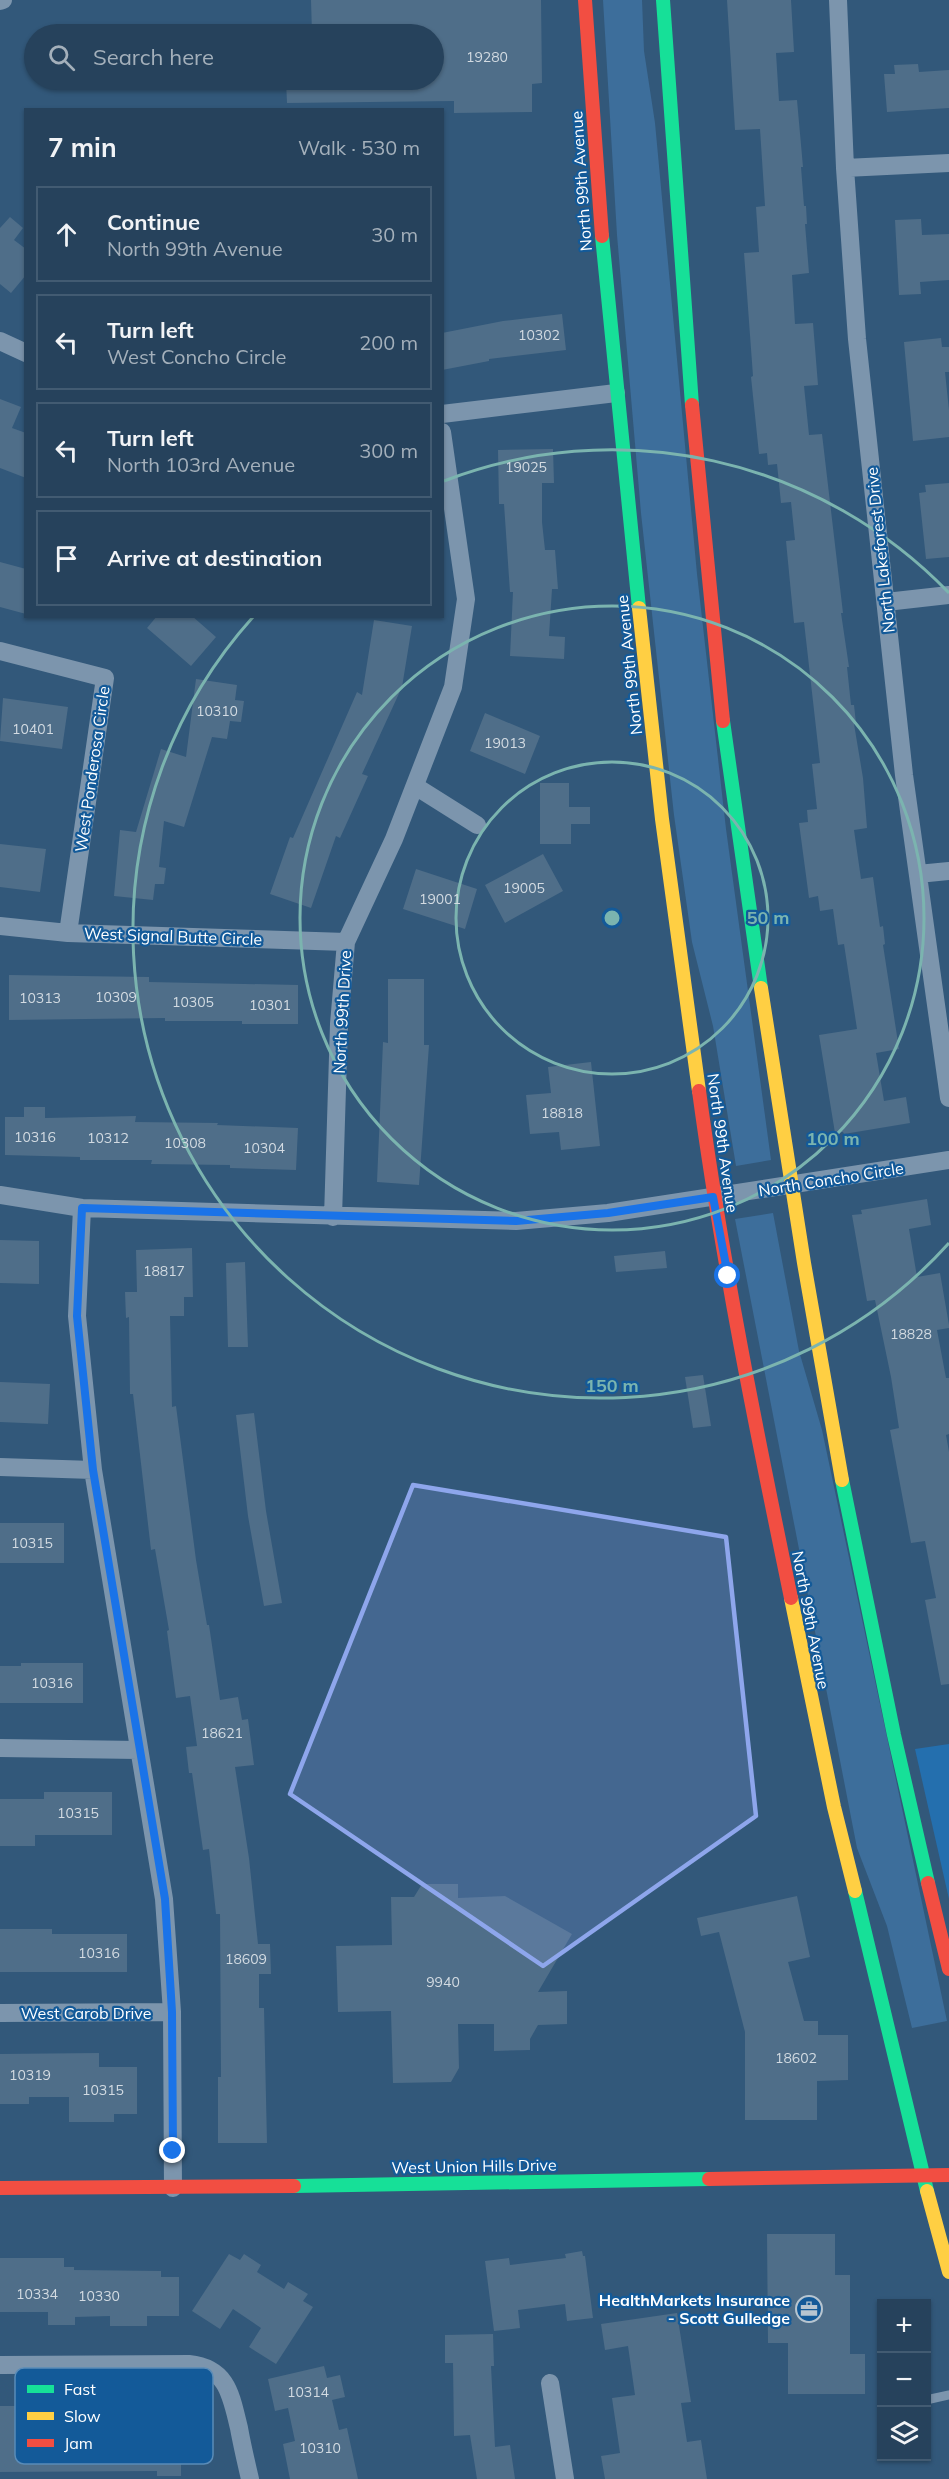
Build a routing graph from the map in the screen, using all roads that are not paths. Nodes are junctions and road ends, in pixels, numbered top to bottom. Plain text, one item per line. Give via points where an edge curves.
1 (585, 0) edge
2 (663, 0) edge
3 (838, 0) edge
4 (949, 163) edge
5 (845, 168) junction
6 (0, 341) edge
7 (24, 352) edge
8 (616, 393) junction
9 (444, 414) edge
10 (444, 446) edge
11 (949, 595) edge
12 (886, 602) junction
13 (0, 651) edge
14 (415, 786) junction
15 (477, 825) dead end
16 (949, 871) edge
17 (918, 874) junction
18 (0, 926) edge
19 (68, 933) junction
20 (346, 942) junction
21 (949, 1098) edge
22 (949, 1160) edge
23 (790, 1186) junction
24 (0, 1196) edge
25 (713, 1197) junction
26 (82, 1208) junction
27 (333, 1217) junction
28 (0, 1467) edge
29 (93, 1470) junction
30 (0, 1748) edge
31 (138, 1750) junction
32 (949, 1969) edge
33 (172, 2012) junction
34 (0, 2013) edge
35 (924, 2175) junction
36 (949, 2175) edge
37 (0, 2188) edge
38 (173, 2188) junction
39 (949, 2272) edge
40 (0, 2365) edge
41 (206, 2368) edge
42 (213, 2371) edge
43 (550, 2383) dead end
44 (949, 2395) edge
45 (931, 2399) edge
46 (250, 2479) edge
47 (565, 2479) edge

1 - 8 main road, North 99th Avenue
2 - 23 main road via 685,336 726,745
3 - 5 street, North Lakeforest Drive
4 - 5 street
5 - 12 street, North Lakeforest Drive via 857,339
6 - 7 street
8 - 9 street
8 - 25 main road, North 99th Avenue via 664,830
10 - 14 street, North 99th Drive via 466,599 453,687
11 - 12 street
12 - 17 street, North Lakeforest Drive via 903,775
13 - 19 street, West Ponderosa Circle via 105,678
14 - 15 street
14 - 20 street, North 99th Drive
16 - 17 street
17 - 21 street, North Lakeforest Drive
18 - 19 street, West Signal Butte Circle
19 - 20 street, West Signal Butte Circle
20 - 27 street, North 99th Drive via 339,1024
22 - 23 street, North Concho Circle
23 - 25 street, North Concho Circle
23 - 32 main road via 872,1628
24 - 26 street, North Concho Circle
25 - 27 street, North Concho Circle via 516,1221
25 - 35 main road, North 99th Avenue via 834,1807
26 - 27 street, North Concho Circle
26 - 29 street via 77,1316
28 - 29 street
29 - 31 street
30 - 31 street
31 - 33 street via 165,1899
33 - 34 street, West Carob Drive
33 - 38 street
35 - 36 main road, West Union Hills Drive
35 - 38 main road, West Union Hills Drive
35 - 39 main road, North 99th Avenue
37 - 38 main road, West Union Hills Drive
40 - 41 street via 189,2364
42 - 46 street via 229,2390
43 - 47 street
44 - 45 lane

